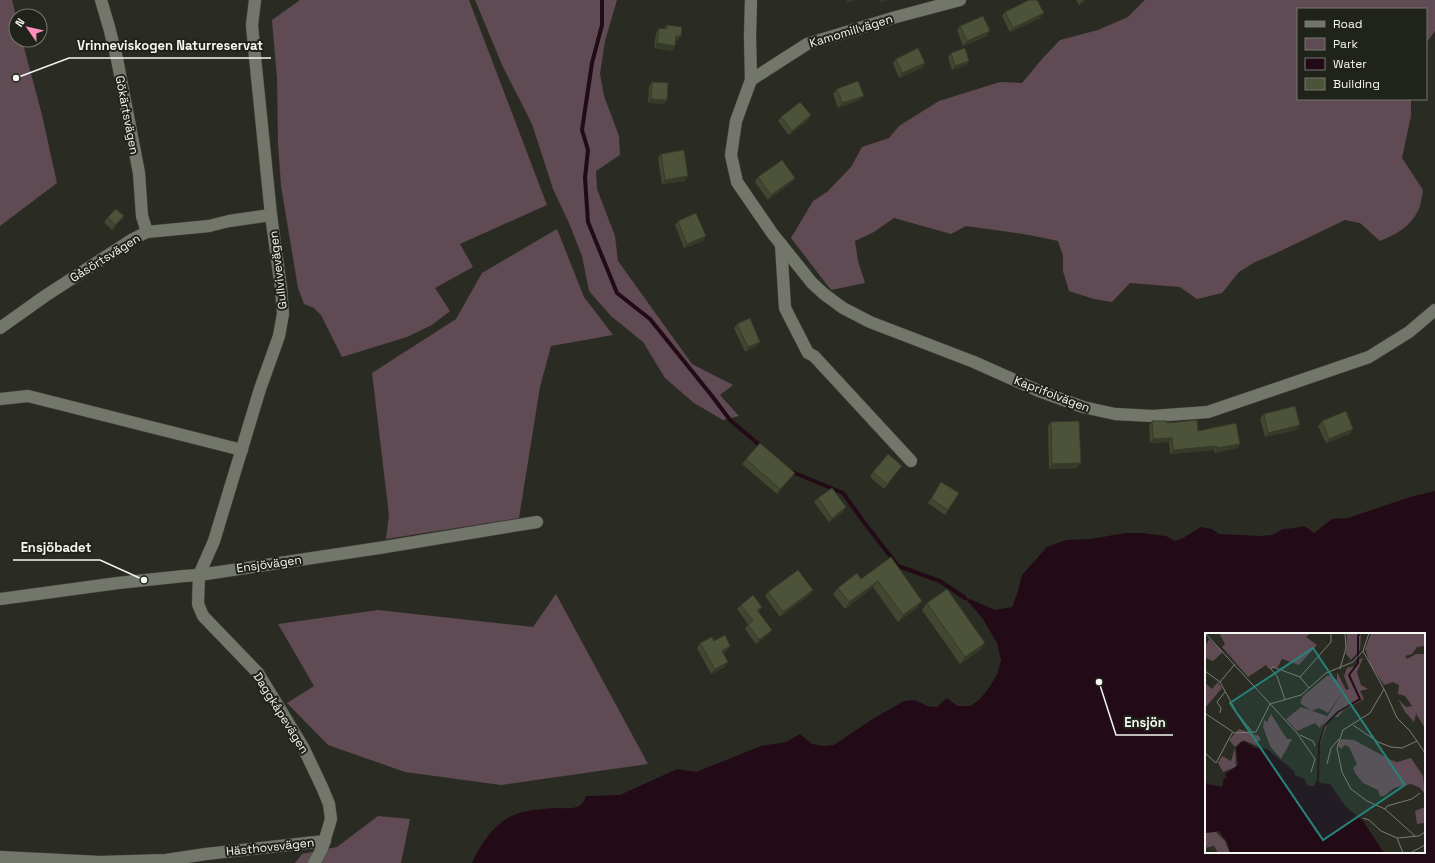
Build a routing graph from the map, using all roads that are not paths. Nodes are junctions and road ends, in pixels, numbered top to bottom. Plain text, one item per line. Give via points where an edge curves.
1 (101, 0) edge
2 (255, 0) edge
3 (751, 0) edge
4 (960, 0) edge
5 (751, 80) junction
6 (271, 215) junction
7 (147, 232) junction
8 (782, 244) junction
9 (1435, 310) edge
10 (0, 328) edge
11 (0, 399) edge
12 (242, 450) junction
13 (912, 462) dead end
14 (537, 522) dead end
15 (199, 575) junction
16 (0, 599) edge
17 (325, 842) junction
18 (0, 857) edge
19 (314, 863) edge

1 - 7 street, Gökärtsvägen via 117,59 139,173 142,216
2 - 6 street, Gullvivevägen via 252,25
3 - 5 street, Kaprifolvägen
4 - 5 street, Kamomillvägen via 807,44
5 - 8 street, Kaprifolvägen via 736,121 732,155 737,182
6 - 7 street, Gåsörtsvägen via 208,226
6 - 12 street, Gullvivevägen via 283,314 279,336
7 - 10 street, Gåsörtsvägen via 45,296
8 - 9 street, Kaprifolvägen via 812,283 824,294 843,308 870,322 1083,408 1115,414 1153,416 1208,412 1369,356 1402,336
8 - 13 street via 785,308 808,353 814,356
11 - 12 street via 28,396
12 - 15 street, Gullvivevägen via 214,540
14 - 15 street, Ensjövägen
15 - 16 street, Ensjövägen
15 - 17 street, Daggkåpevägen via 198,604 203,616 258,673 303,747 322,787 332,819
17 - 18 street, Hästhovsvägen via 166,860 100,862
17 - 19 street, Daggkåpevägen

